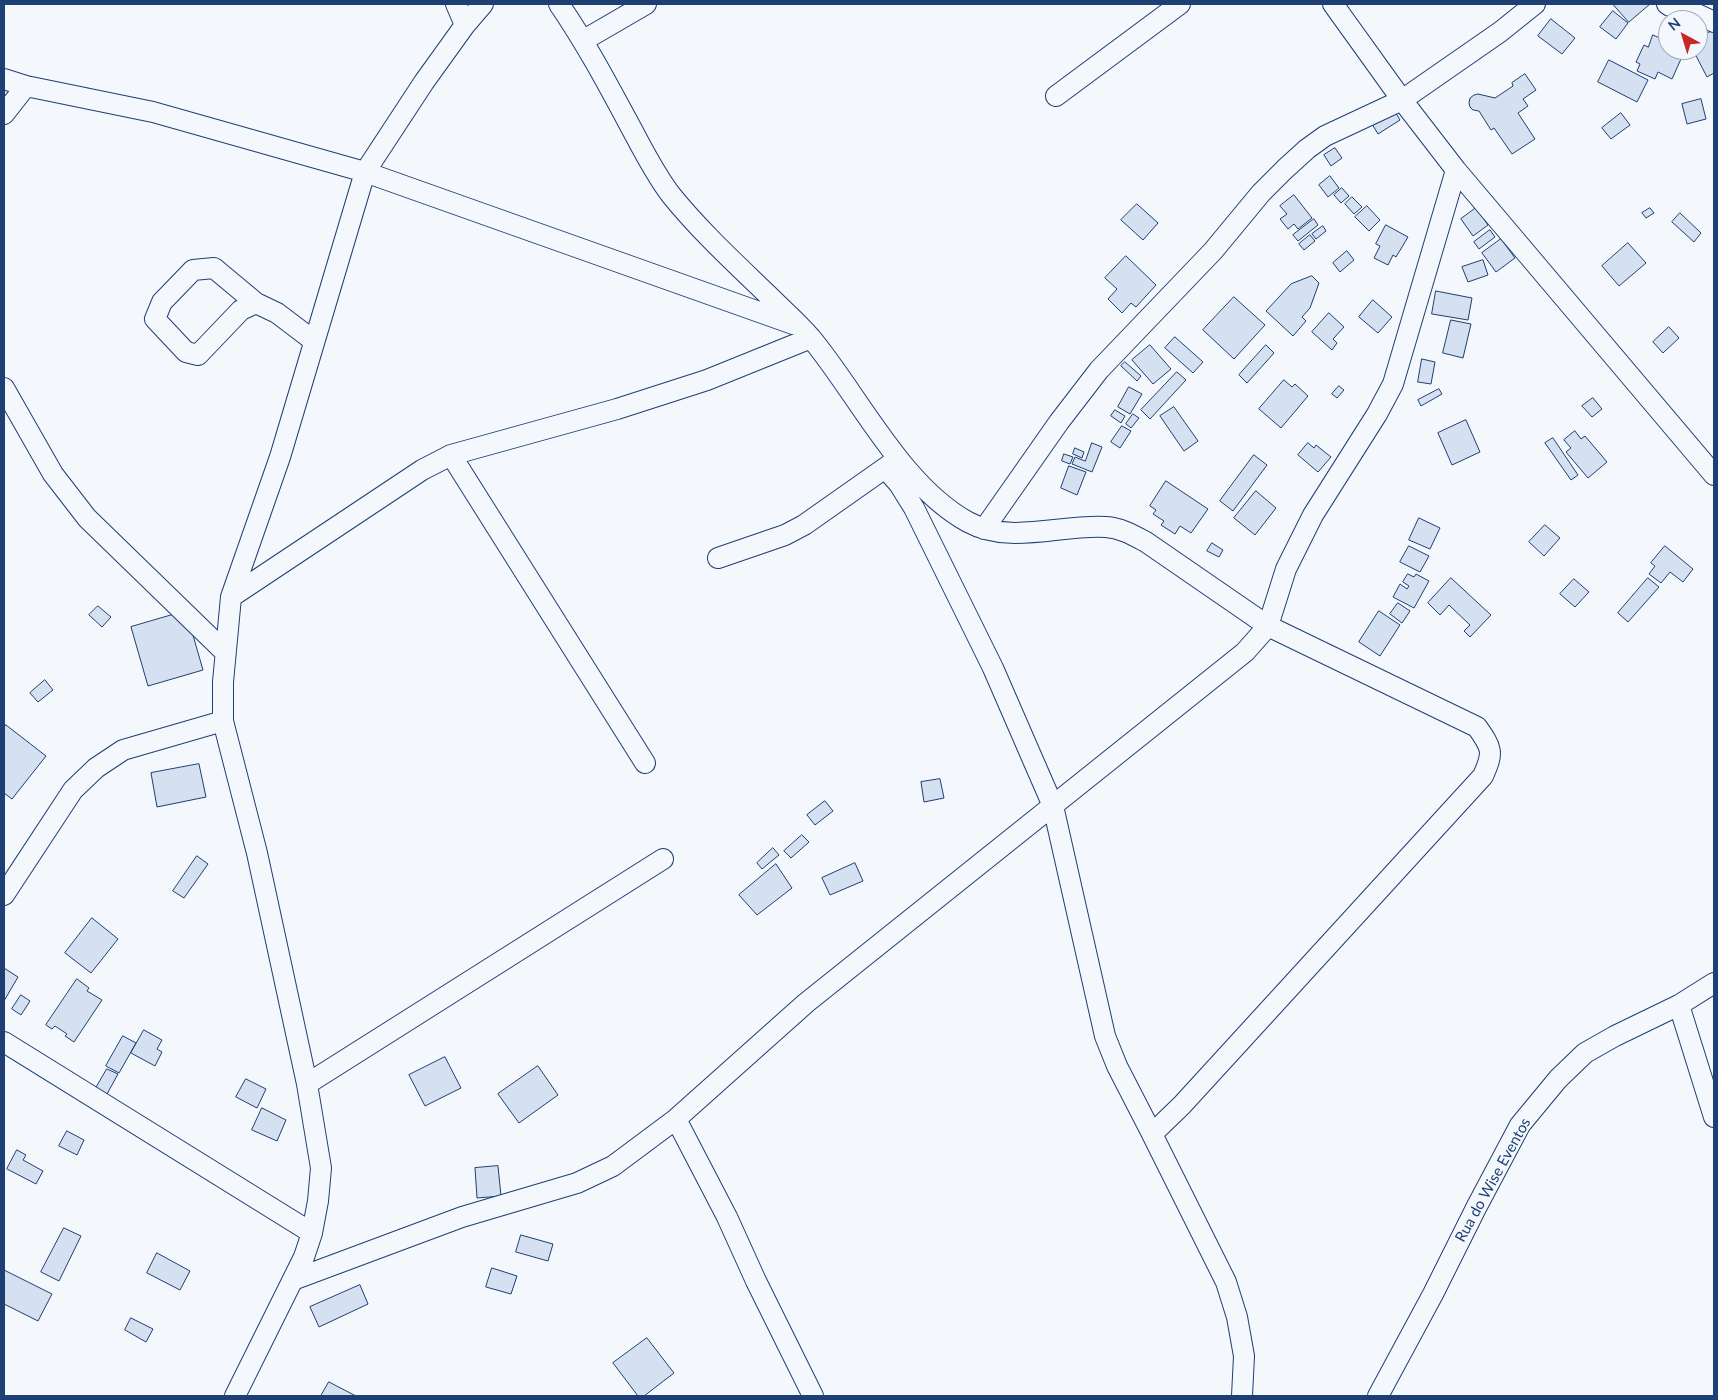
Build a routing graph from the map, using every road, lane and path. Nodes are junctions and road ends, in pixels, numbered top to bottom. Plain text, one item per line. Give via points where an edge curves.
1 (456, 4) edge
2 (483, 4) edge
3 (559, 4) edge
4 (646, 4) edge
5 (1180, 4) edge
6 (1333, 4) edge
7 (1535, 4) edge
8 (1667, 4) edge
9 (1714, 22) edge
10 (465, 25) junction
11 (584, 40) junction
12 (4, 79) edge
13 (26, 86) junction
14 (1056, 96) dead end
15 (1402, 100) junction
16 (4, 114) edge
17 (1456, 170) junction
18 (365, 172) junction
19 (256, 303) junction
20 (806, 332) junction
21 (314, 341) junction
22 (4, 388) edge
23 (451, 455) junction
24 (892, 463) junction
25 (1714, 475) edge
26 (984, 529) junction
27 (718, 558) dead end
28 (231, 597) junction
29 (1268, 626) junction
30 (225, 652) junction
31 (223, 721) junction
32 (645, 763) dead end
33 (1053, 806) junction
34 (664, 859) dead end
35 (4, 895) edge
36 (1714, 982) edge
37 (1679, 1005) junction
38 (4, 1042) edge
39 (307, 1084) junction
40 (1714, 1117) edge
41 (676, 1119) junction
42 (1152, 1134) junction
43 (312, 1233) junction
44 (293, 1280) junction
45 (235, 1396) edge
46 (813, 1396) edge
47 (1242, 1396) edge
48 (1378, 1396) edge

1 - 10 street
2 - 10 street
3 - 11 street
4 - 11 street
5 - 14 street
6 - 15 street
7 - 15 street
8 - 9 street
10 - 18 street
11 - 20 street via 670,194 711,241
12 - 13 street
13 - 16 street
13 - 18 street via 153,112
15 - 17 street
15 - 26 street via 1325,136 1306,149 1261,193 1213,251 1099,370 1058,422
17 - 25 street
17 - 29 street via 1393,384 1313,515 1286,569
18 - 20 street
18 - 21 street
19 - 19 street via 240,310 198,354 186,352 155,318 162,302 193,270 214,268
19 - 21 street
20 - 23 street via 707,380 617,409
20 - 24 street
21 - 28 street via 280,457
22 - 30 street via 53,474 87,518
23 - 28 street via 422,470
23 - 32 street
24 - 26 street via 968,522
24 - 27 street via 804,525 785,535
24 - 33 street via 899,484 993,668
26 - 29 street via 1009,533 1107,527 1127,532
28 - 30 street
29 - 33 street via 1245,652
29 - 42 street via 1477,727 1487,740 1491,757 1483,776
30 - 31 street
31 - 35 street via 123,750 96,768 73,790
31 - 39 street via 257,853
33 - 41 street via 806,1003
33 - 42 street via 1105,1036
34 - 39 street
36 - 37 street, Rua do Wise Eventos
37 - 40 street
37 - 48 street, Rua do Wise Eventos via 1585,1053 1558,1078 1520,1125
38 - 43 street
39 - 43 street via 321,1168
41 - 44 street via 613,1166 577,1184 462,1217
41 - 46 street
42 - 47 street via 1226,1282 1244,1356
43 - 44 street
44 - 45 street

